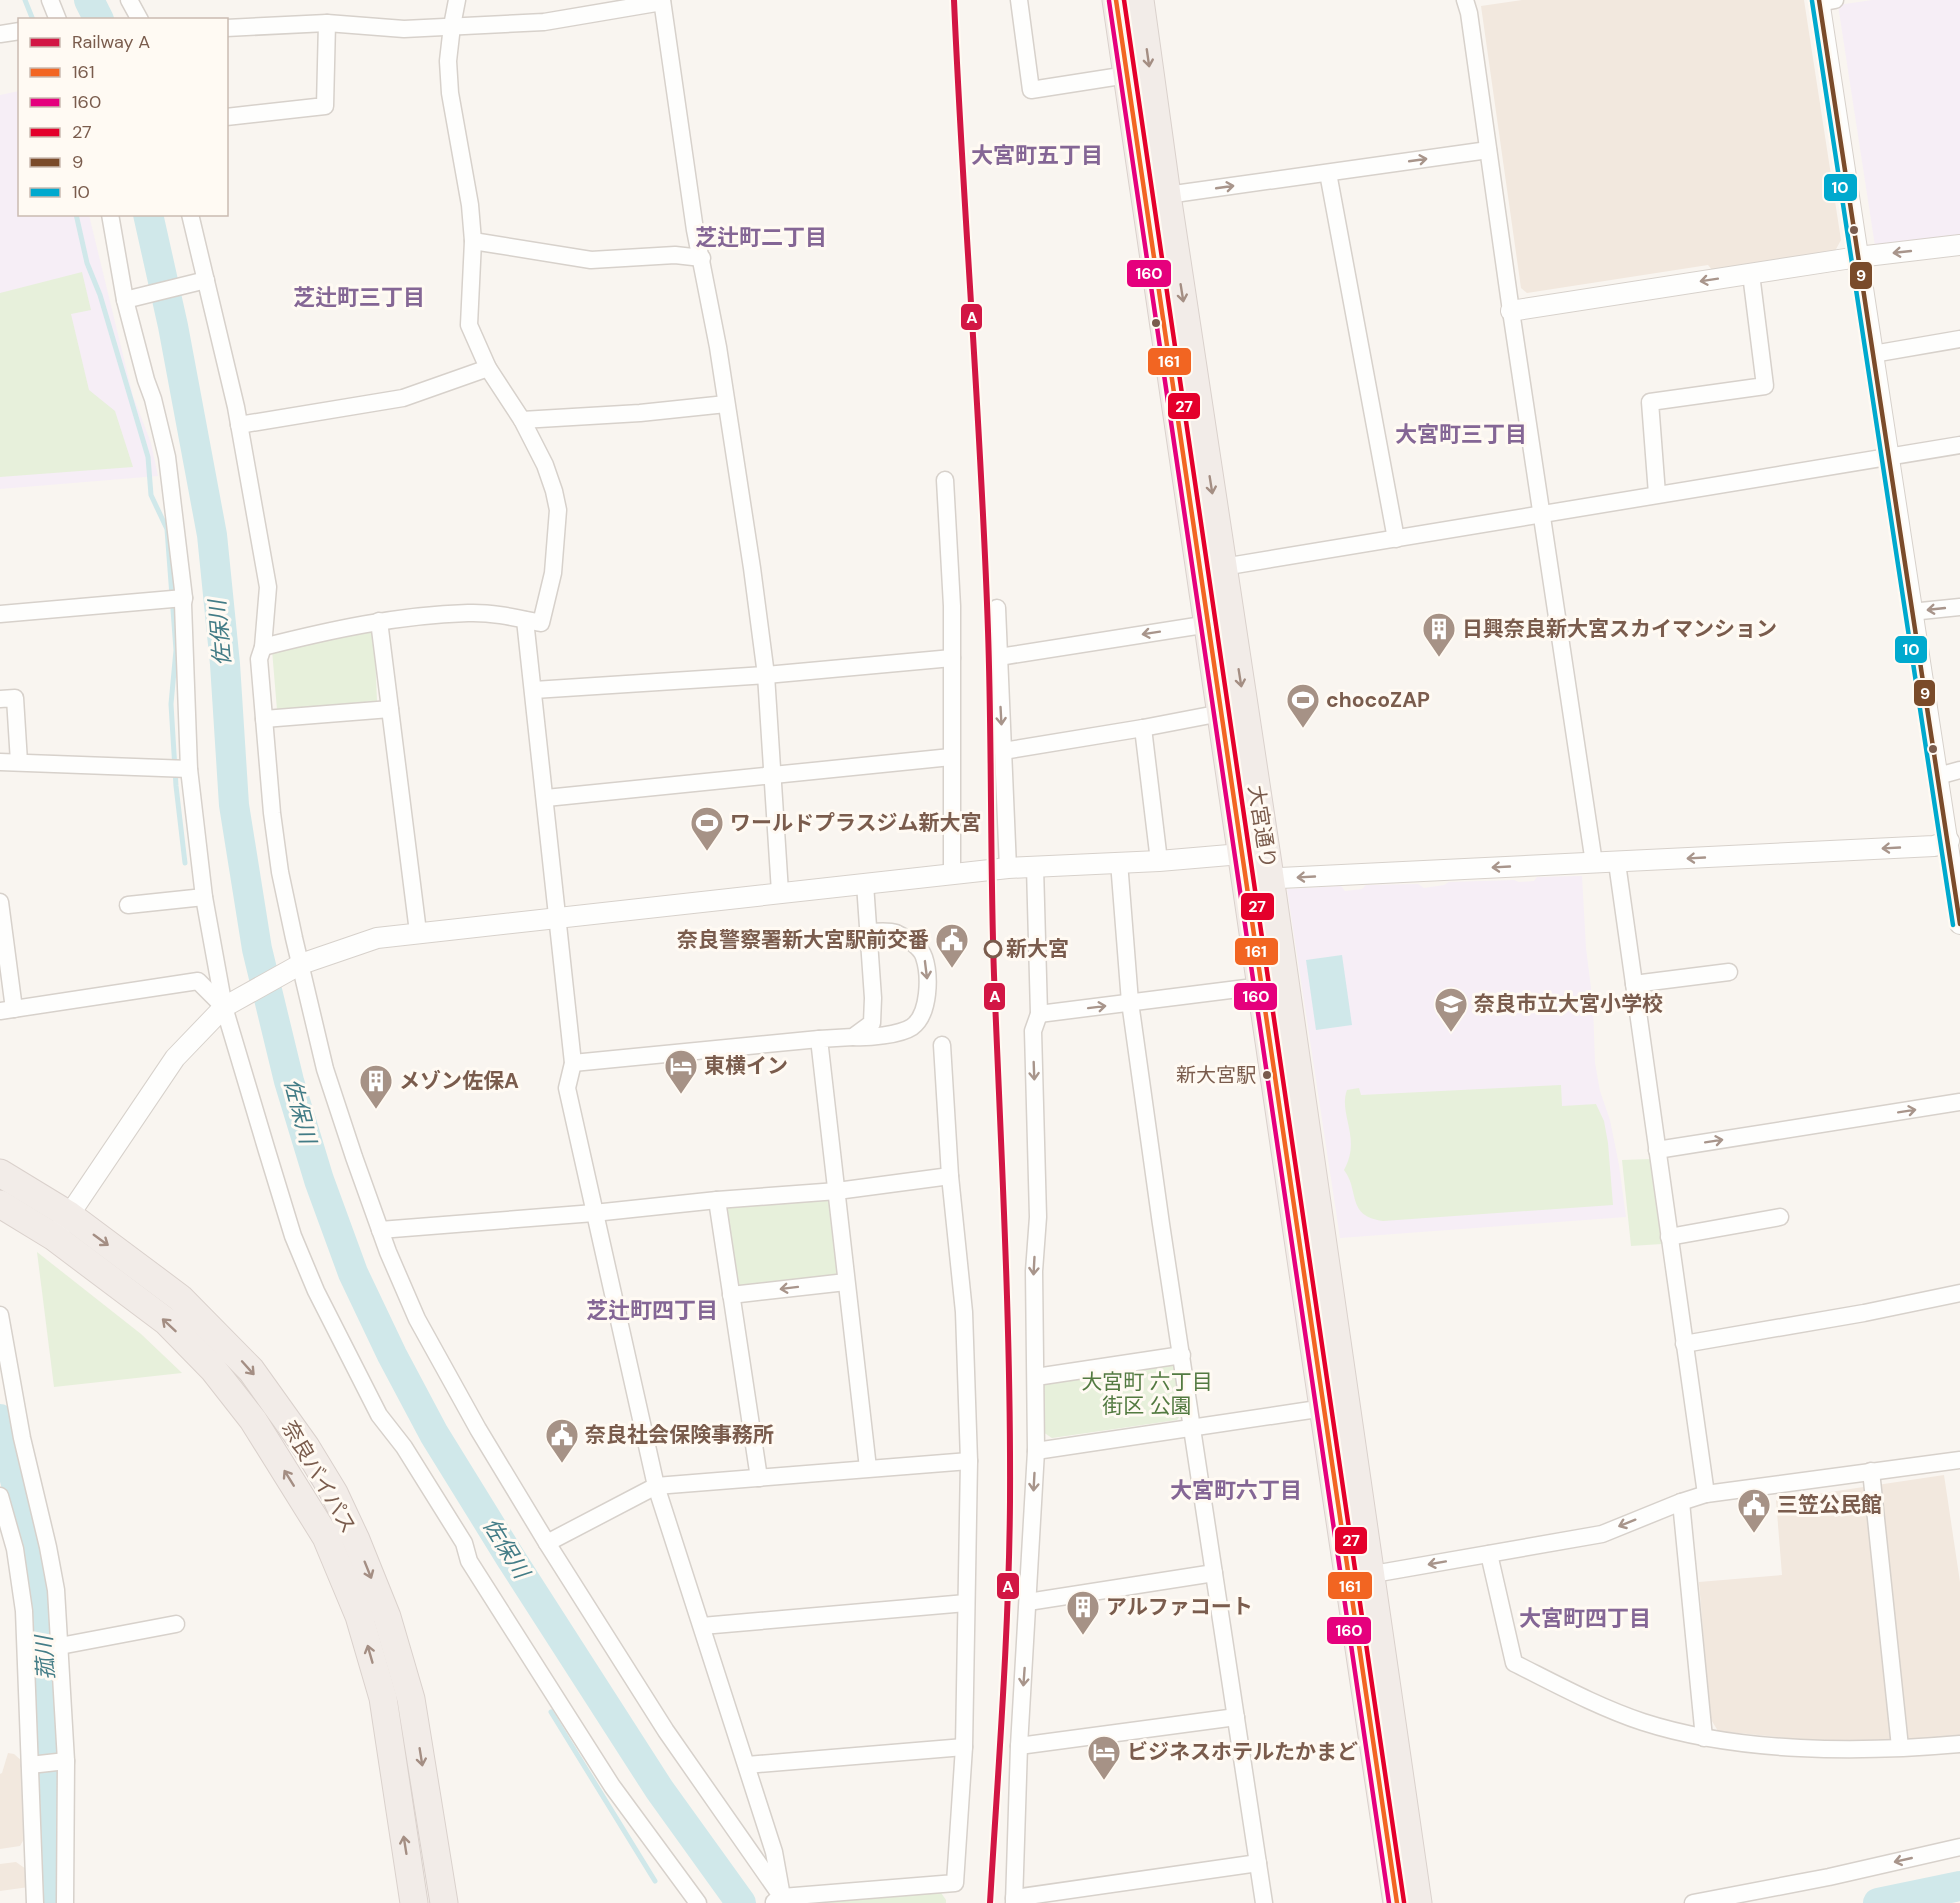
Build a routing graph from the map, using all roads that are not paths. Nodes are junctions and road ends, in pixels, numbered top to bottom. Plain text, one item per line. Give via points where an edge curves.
1 (50, 0) edge
2 (124, 0) edge
3 (129, 0) edge
4 (457, 0) edge
5 (1019, 0) edge
6 (1116, 0) edge
7 (1140, 0) edge
8 (1465, 0) edge
9 (662, 1) edge
10 (1824, 1) edge
11 (57, 18) edge
12 (129, 18) edge
13 (139, 18) edge
14 (327, 23) junction
15 (452, 26) junction
16 (228, 28) edge
17 (18, 31) edge
18 (0, 34) edge
19 (1127, 75) junction
20 (228, 117) edge
21 (1488, 150) junction
22 (1328, 173) junction
23 (1167, 195) junction
24 (110, 216) edge
25 (190, 216) edge
26 (473, 241) junction
27 (1960, 245) edge
28 (1858, 257) junction
29 (702, 258) junction
30 (1751, 274) junction
31 (200, 281) junction
32 (130, 299) junction
33 (1511, 311) junction
34 (1960, 339) edge
35 (1873, 354) junction
36 (488, 368) junction
37 (726, 404) junction
38 (522, 420) junction
39 (239, 425) junction
40 (1960, 445) edge
41 (1888, 457) junction
42 (945, 480) dead end
43 (1657, 494) junction
44 (1542, 514) junction
45 (1396, 539) junction
46 (1212, 569) junction
47 (184, 598) junction
48 (1960, 607) edge
49 (997, 608) dead end
50 (1911, 612) junction
51 (0, 614) edge
52 (525, 620) junction
53 (379, 621) junction
54 (1209, 624) junction
55 (263, 647) junction
56 (999, 657) junction
57 (952, 658) junction
58 (766, 675) junction
59 (534, 690) junction
60 (0, 699) edge
61 (390, 709) junction
62 (1221, 713) junction
63 (264, 719) junction
64 (1143, 728) junction
65 (1003, 751) junction
66 (951, 757) junction
67 (0, 762) edge
68 (19, 762) junction
69 (189, 769) junction
70 (1960, 770) edge
71 (774, 775) junction
72 (1938, 776) junction
73 (546, 798) junction
74 (1954, 838) edge
75 (1241, 854) junction
76 (1159, 861) junction
77 (1119, 862) junction
78 (1617, 862) junction
79 (1594, 863) junction
80 (1035, 867) junction
81 (1008, 868) junction
82 (952, 874) junction
83 (1270, 876) junction
84 (865, 884) junction
85 (780, 892) junction
86 (204, 897) junction
87 (0, 902) edge
88 (128, 905) dead end
89 (557, 917) junction
90 (1960, 924) edge
91 (418, 932) junction
92 (868, 932) junction
93 (296, 966) junction
94 (1729, 972) dead end
95 (1634, 984) junction
96 (1262, 986) junction
97 (1130, 1002) junction
98 (230, 1004) junction
99 (7, 1010) edge
100 (1039, 1014) junction
101 (853, 1037) junction
102 (819, 1040) junction
103 (942, 1045) dead end
104 (573, 1063) junction
105 (1960, 1102) edge
106 (1656, 1150) junction
107 (0, 1173) edge
108 (950, 1176) junction
109 (837, 1191) junction
110 (717, 1200) junction
111 (0, 1204) edge
112 (594, 1213) junction
113 (1780, 1217) dead end
114 (62, 1226) junction
115 (380, 1230) junction
116 (1669, 1236) junction
117 (846, 1282) junction
118 (1960, 1293) edge
119 (731, 1295) junction
120 (0, 1315) edge
121 (1684, 1344) junction
122 (1182, 1355) junction
123 (5, 1362) edge
124 (1036, 1377) junction
125 (1324, 1408) junction
126 (1192, 1428) junction
127 (1036, 1451) junction
128 (1960, 1460) edge
129 (969, 1461) junction
130 (868, 1468) junction
131 (1871, 1471) junction
132 (759, 1478) junction
133 (656, 1486) junction
134 (1706, 1494) junction
135 (0, 1496) edge
136 (1681, 1502) junction
137 (547, 1542) junction
138 (1489, 1554) junction
139 (1214, 1573) junction
140 (1358, 1576) junction
141 (1028, 1602) junction
142 (966, 1604) junction
143 (176, 1624) dead end
144 (702, 1626) junction
145 (60, 1646) junction
146 (1236, 1717) junction
147 (1704, 1738) junction
148 (1960, 1744) edge
149 (963, 1746) junction
150 (1019, 1746) junction
151 (1900, 1747) junction
152 (66, 1761) junction
153 (30, 1765) junction
154 (747, 1765) junction
155 (1960, 1847) edge
156 (1258, 1863) junction
157 (1014, 1900) edge
158 (780, 1901) edge
159 (35, 1903) edge
160 (65, 1903) edge
161 (414, 1903) edge
162 (444, 1903) edge
163 (698, 1903) edge
164 (1264, 1903) edge
165 (1397, 1903) edge
166 (1418, 1903) edge
167 (1693, 1903) edge

1 - 11 street
2 - 12 street
3 - 13 street
4 - 15 street
5 - 19 street via 1031,90
6 - 19 highway, 大宮通り
7 -> 23 highway, 大宮通り
8 - 21 street
9 - 15 street via 544,22
9 - 29 street
10 - 28 street
14 - 15 street via 404,29
14 - 16 street
14 - 20 street via 325,106
15 - 26 street via 450,93
17 - 18 street
19 - 46 highway, 大宮通り
22 -> 21 street
21 - 33 street
23 -> 22 street
22 - 45 street
23 -> 46 highway, 大宮通り
24 - 32 street
25 - 31 street
26 - 29 street via 591,260 675,255
26 - 36 street via 469,325
27 -> 28 street
28 - 30 street
28 - 35 street
29 - 37 street
30 -> 33 street
30 - 43 street via 1765,386 1650,402
31 - 32 street
31 - 39 street
32 - 47 street via 167,457
33 - 44 street
34 - 35 street
35 - 41 street
36 - 38 street
36 - 39 street via 403,398
37 - 38 street
37 - 58 street
38 - 52 street via 544,465 558,510 553,573 541,622
39 - 55 street via 268,587
40 - 41 street
41 - 43 street
41 - 50 street
42 - 57 street
43 - 44 street
44 - 45 street
44 - 79 street
45 - 46 street
46 - 54 highway, 大宮通り
46 -> 83 highway, 大宮通り
47 - 51 street
47 - 69 street
48 -> 50 street
49 - 56 street
50 - 72 street
52 - 53 street via 468,613
52 - 59 street
53 - 55 street
53 - 61 street
54 -> 56 street
54 - 62 highway, 大宮通り
55 - 63 street via 259,659
56 -> 65 street
57 - 58 street
57 - 66 street
58 - 59 street
58 - 71 street
59 - 73 street
60 - 68 street via 15,698
61 - 63 street
61 - 91 street
62 - 64 street
62 - 75 highway, 大宮通り
63 - 93 street via 272,813
64 - 65 street
64 - 76 street
65 - 81 street
66 - 71 street
66 - 82 street
67 - 68 street
68 - 69 street
69 - 86 street
70 - 72 street
71 - 73 street
71 - 85 street
72 - 74 street
73 - 89 street
74 -> 78 street via 1934,846
74 - 90 street
75 - 76 street
75 - 83 street
75 - 96 highway, 大宮通り
76 - 77 street
77 - 80 street
77 - 97 street
78 - 79 street
78 - 95 street
79 -> 83 street
80 - 81 street
80 - 100 street
81 - 82 street
82 - 84 street
83 - 140 highway, 大宮通り
84 - 85 street
84 - 92 street
85 - 89 street
86 - 88 street
86 - 98 street
87 - 99 street
89 - 91 street
89 - 104 street
91 - 93 street via 377,938
92 - 101 street via 872,1023
92 -> 101 street via 894,932 924,955 926,1009 912,1027 874,1038
93 - 98 street
93 - 115 street via 325,1069
94 - 95 street
95 - 106 street
96 - 97 street
96 - 125 highway, 大宮通り
100 -> 97 street
97 - 122 street
98 - 99 street via 198,981
98 - 114 street via 175,1058
98 - 163 street via 293,1236 316,1291 379,1415 404,1447 464,1543 469,1561 612,1786
100 -> 124 street via 1033,1031 1038,1217 1034,1271
101 - 102 street
102 - 104 street
102 - 109 street
103 - 108 street
104 - 112 street via 567,1088
106 -> 105 street
106 - 116 street
107 - 114 highway, 奈良バイパス
108 - 109 street
108 - 129 street via 964,1312
109 - 110 street
109 - 117 street
110 - 112 street
110 - 119 street
111 - 114 highway, 奈良バイパス
112 - 115 street
112 - 133 street
113 - 116 street
161 -> 114 highway, 奈良バイパス via 383,1698 359,1616 326,1537 253,1420 213,1369
114 -> 162 highway, 奈良バイパス via 180,1298 250,1370 334,1493 387,1617 411,1699
115 - 137 street via 417,1319
116 - 121 street
117 -> 119 street
117 - 130 street
118 - 121 street
119 - 132 street
120 - 123 street
121 - 134 street
122 - 124 street
122 - 126 street
123 - 145 street via 48,1547
124 - 127 street
125 - 126 street
125 - 140 highway, 大宮通り
126 - 127 street
126 - 139 street
127 -> 141 street
128 - 131 street
129 - 130 street
129 - 142 street
130 - 132 street
131 - 134 street
131 - 151 street
132 - 133 street
133 - 137 street
133 - 144 street
134 - 136 street
135 - 153 street via 15,1549 24,1611
136 -> 138 street via 1602,1534
136 - 147 street
137 - 158 street via 666,1731
138 -> 140 street
138 - 147 street via 1515,1663 1573,1693 1642,1721
139 - 141 street
139 - 146 street
140 - 165 highway, 大宮通り
140 - 166 highway, 大宮通り
141 -> 150 street
142 - 144 street
142 - 149 street
143 - 145 street
144 - 154 street
145 - 152 street
146 - 150 street
146 - 156 street
147 - 151 street via 1812,1749
148 - 151 street
149 - 154 street
149 - 158 street via 955,1882
150 - 157 street
152 - 153 street
152 - 160 street
153 - 159 street
154 - 158 street via 774,1852
155 -> 167 street
156 - 157 street
156 - 164 street

